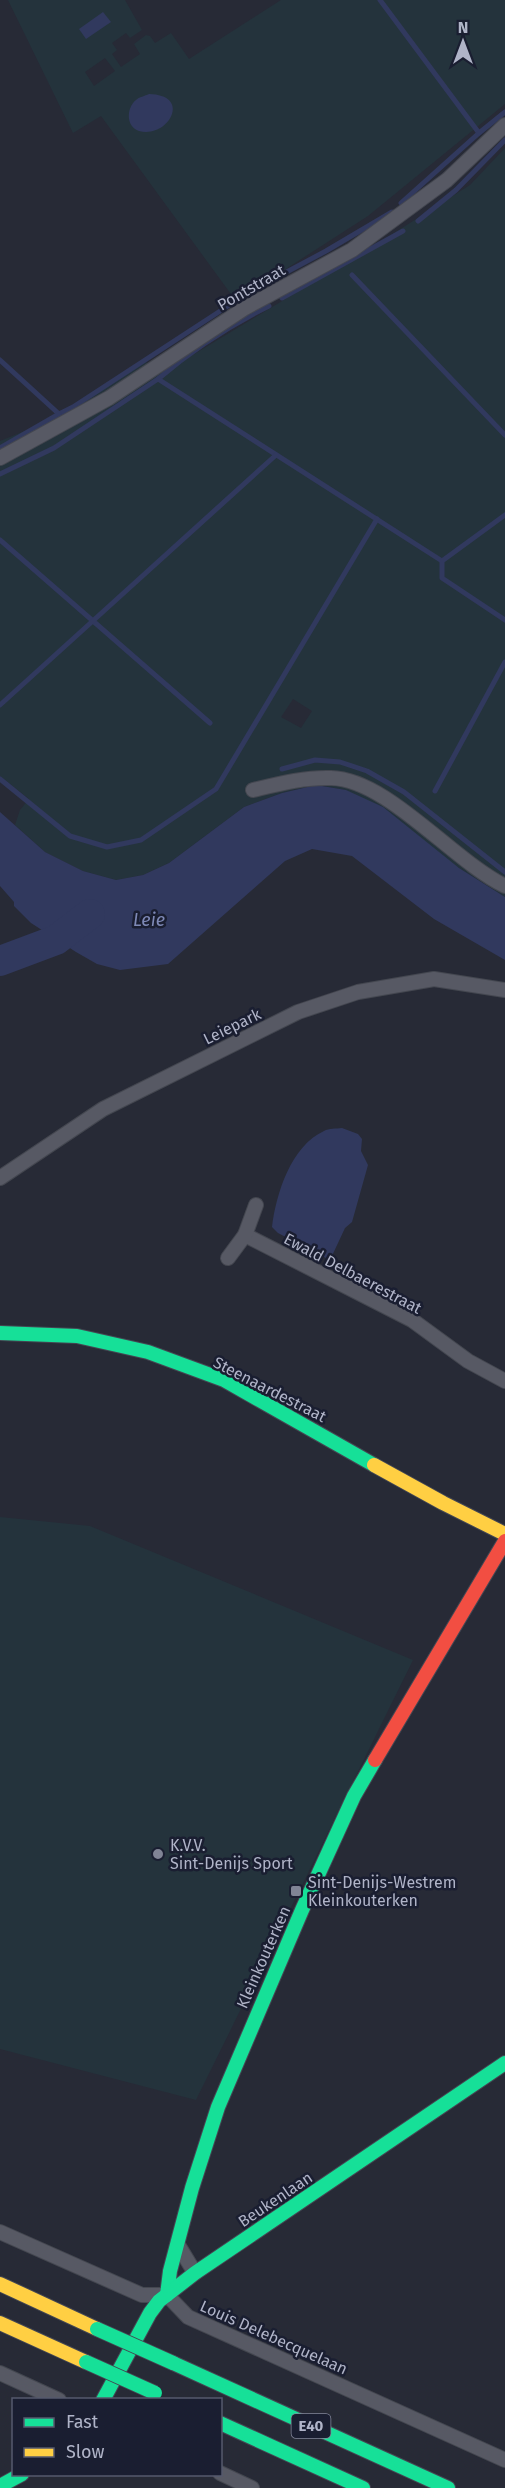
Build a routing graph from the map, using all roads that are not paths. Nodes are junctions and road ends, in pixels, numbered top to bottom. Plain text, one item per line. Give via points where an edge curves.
1 (505, 125) edge
2 (0, 458) edge
3 (253, 790) dead end
4 (505, 886) edge
5 (505, 990) edge
6 (0, 1178) edge
7 (256, 1205) dead end
8 (245, 1235) junction
9 (228, 1258) dead end
10 (0, 1333) edge
11 (505, 1381) edge
12 (505, 1534) edge
13 (505, 1541) edge
14 (505, 2063) edge
15 (0, 2232) edge
16 (178, 2245) junction
17 (195, 2273) junction
18 (0, 2284) edge
19 (167, 2295) junction
20 (0, 2323) edge
21 (0, 2373) edge
22 (55, 2398) edge
23 (105, 2398) edge
24 (165, 2398) edge
25 (222, 2424) edge
26 (505, 2460) edge
27 (222, 2475) edge
28 (20, 2476) edge
29 (0, 2486) edge
30 (252, 2488) edge
31 (363, 2488) edge
32 (448, 2488) edge

1 - 2 street, Pontstraat via 447,180 352,250 245,308 109,398
3 - 4 street via 333,778 369,788 466,862
5 - 6 street, Leiepark via 434,979 358,992 298,1012 103,1108
7 - 8 street
8 - 9 street
8 - 11 street, Ewald Delbaerestraat via 412,1320 468,1361
10 - 12 main road, Steenaardestraat via 77,1336 148,1352 224,1380
13 - 16 main road, Kleinkouterken via 354,1796 218,2107
14 - 17 main road, Beukenlaan
15 - 19 street via 142,2295
16 - 17 street
16 - 19 main road, Kleinkouterken
17 - 19 main road, Beukenlaan
18 - 32 main road, E40, bridge
19 - 23 main road, Beukenlaan via 150,2313
19 - 26 street, Louis Delebecquelaan via 188,2317
20 - 24 main road, bridge
21 - 22 street
25 - 31 main road, E40
27 - 30 street
28 - 29 main road

